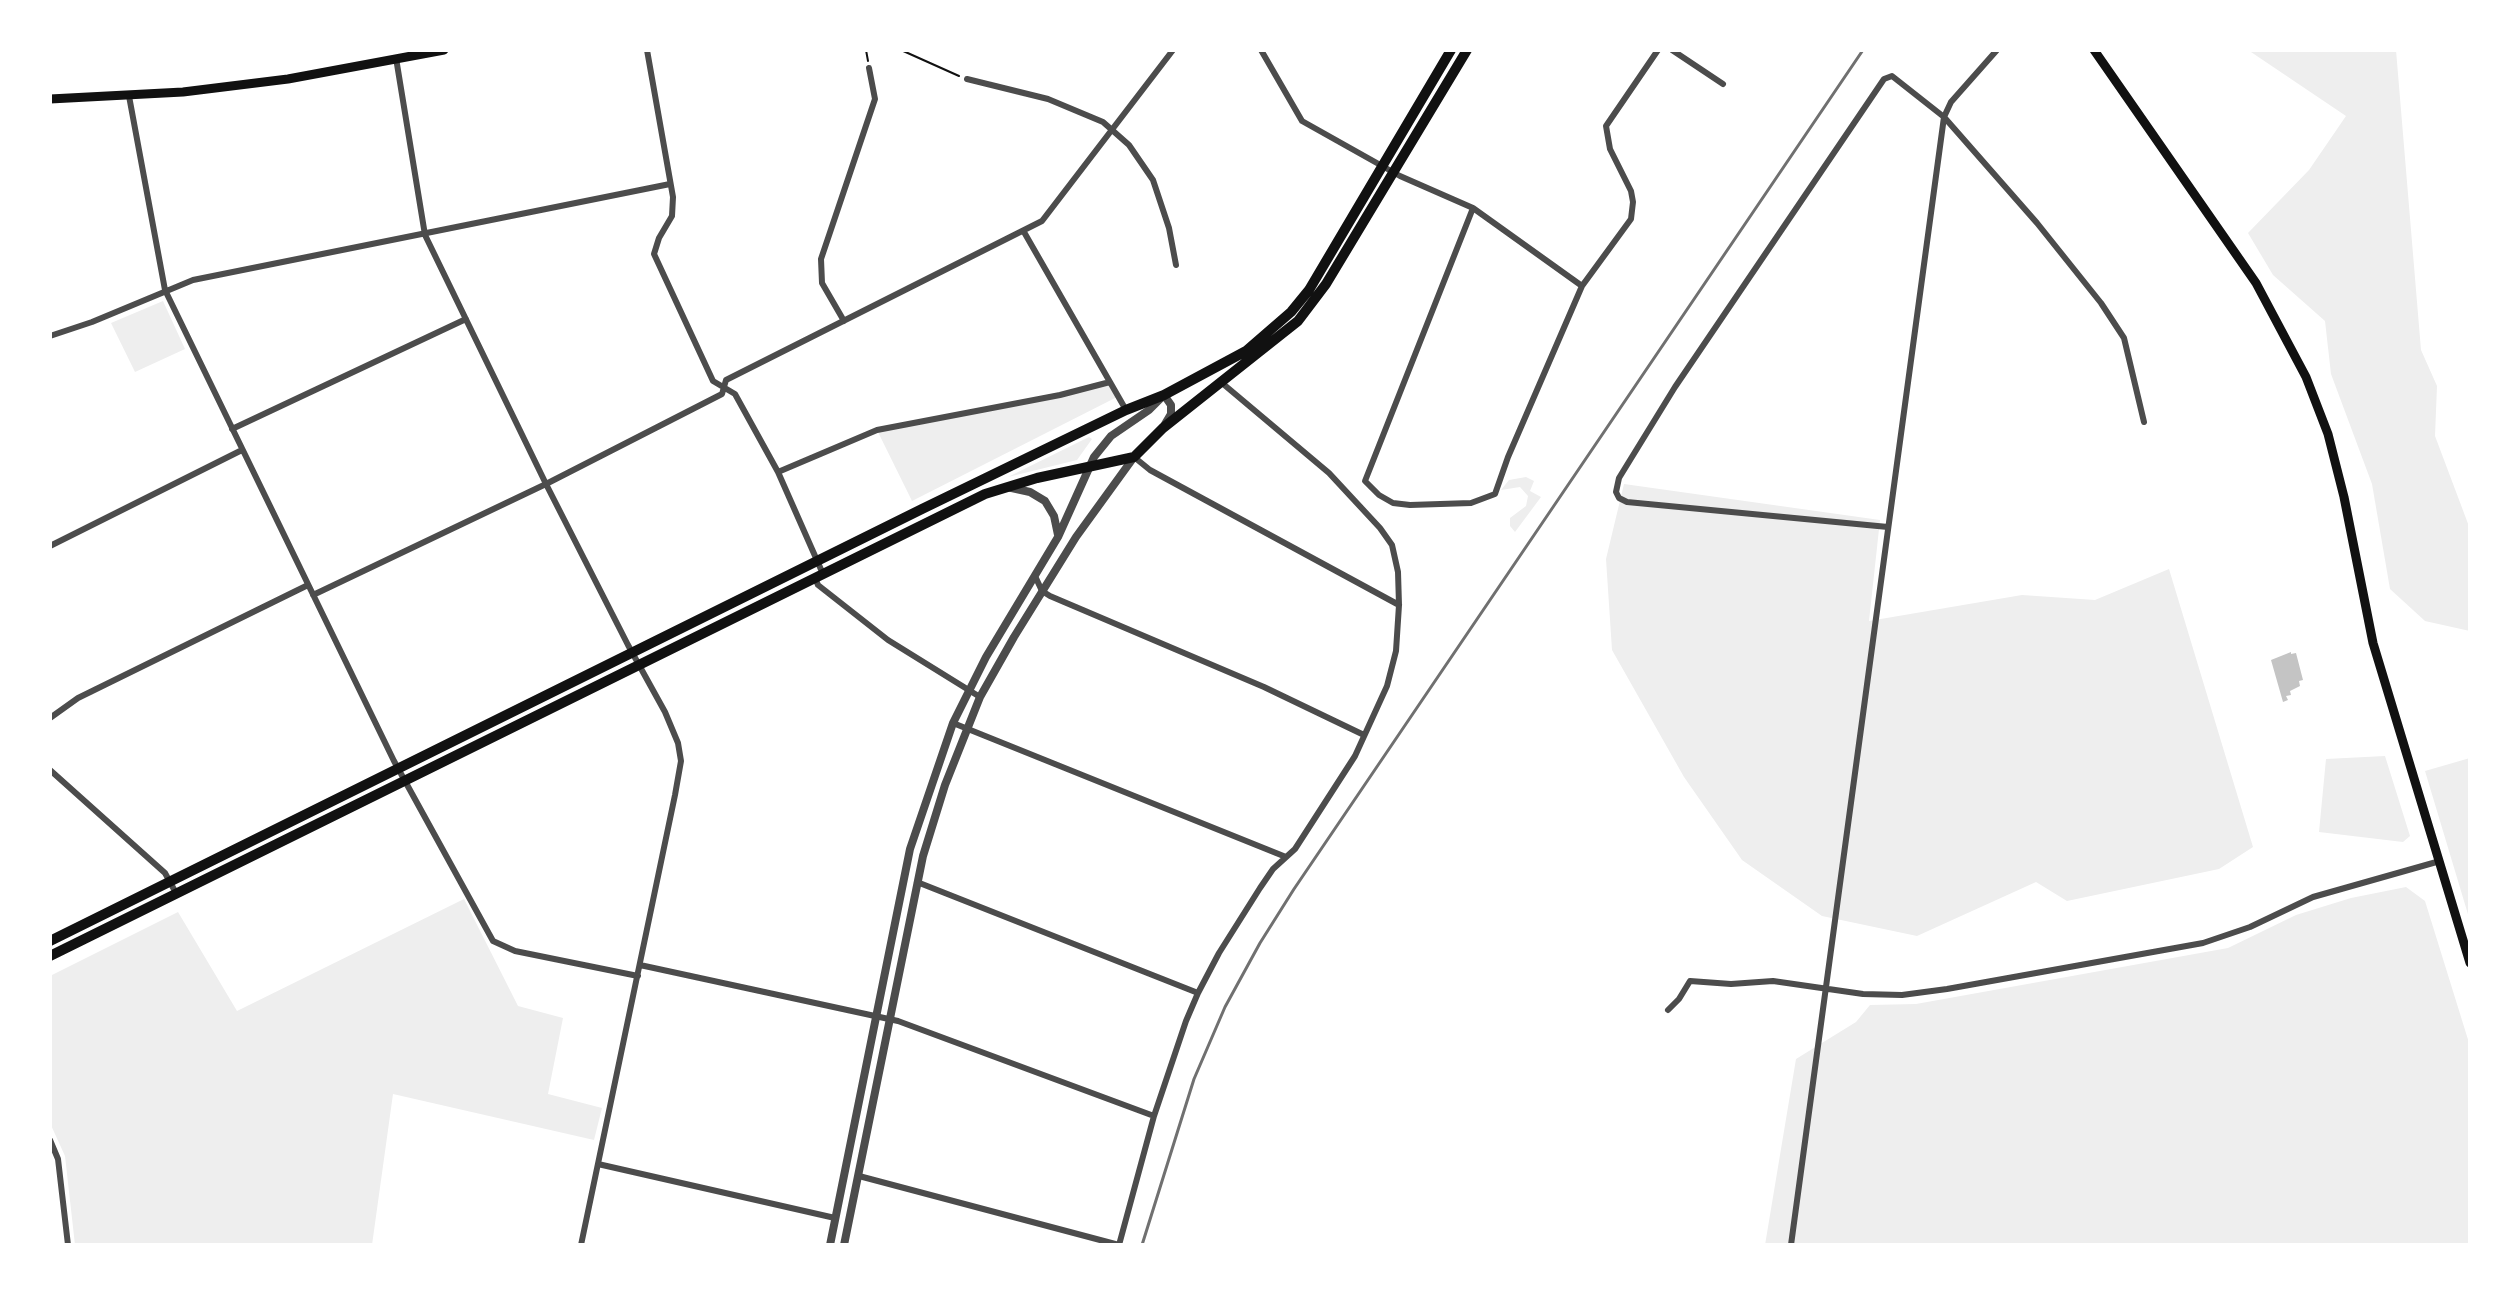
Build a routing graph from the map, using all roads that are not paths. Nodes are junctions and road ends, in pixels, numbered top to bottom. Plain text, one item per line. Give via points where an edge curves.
1 (444, 50) edge
2 (647, 50) edge
3 (1173, 50) edge
4 (1261, 50) edge
5 (1451, 50) edge
6 (1467, 50) edge
7 (1658, 50) edge
8 (1672, 50) edge
9 (1997, 50) edge
10 (2094, 50) edge
11 (396, 58) junction
12 (869, 68) road end
13 (967, 79) road end
14 (1723, 84) dead end
15 (129, 96) junction
16 (50, 99) edge
17 (1944, 117) junction
18 (1113, 131) junction
19 (1388, 170) junction
20 (670, 184) junction
21 (1473, 208) junction
22 (1024, 232) junction
23 (425, 235) junction
24 (1176, 265) dead end
25 (1582, 286) junction
26 (165, 290) junction
27 (466, 319) junction
28 (844, 321) junction
29 (50, 336) edge
30 (1110, 382) junction
31 (1222, 383) junction
32 (724, 388) junction
33 (1164, 395) junction
34 (1126, 410) junction
35 (2144, 422) dead end
36 (1163, 428) junction
37 (232, 429) junction
38 (242, 450) junction
39 (1134, 457) junction
40 (1088, 468) junction
41 (778, 472) junction
42 (546, 484) junction
43 (1003, 487) junction
44 (1888, 527) junction
45 (1058, 537) junction
46 (50, 546) edge
47 (817, 561) junction
48 (819, 576) junction
49 (1035, 576) junction
50 (308, 585) junction
51 (1042, 591) junction
52 (313, 595) junction
53 (1399, 605) junction
54 (632, 652) junction
55 (639, 664) junction
56 (968, 689) junction
57 (980, 697) junction
58 (50, 718) edge
59 (953, 723) junction
60 (966, 729) junction
61 (1364, 735) junction
62 (398, 768) junction
63 (50, 770) edge
64 (405, 781) junction
65 (1286, 857) junction
66 (2440, 861) junction
67 (170, 881) junction
68 (917, 882) junction
69 (176, 893) junction
70 (50, 941) edge
71 (50, 956) edge
72 (2470, 963) edge
73 (640, 965) junction
74 (638, 976) junction
75 (1824, 989) junction
76 (1198, 993) junction
77 (1668, 1010) dead end
78 (877, 1015) junction
79 (891, 1019) junction
80 (1154, 1116) junction
81 (50, 1140) edge
82 (598, 1164) junction
83 (859, 1176) junction
84 (835, 1218) junction
85 (68, 1245) edge
86 (581, 1245) edge
87 (830, 1245) edge
88 (844, 1245) edge
89 (1119, 1245) edge
90 (1791, 1245) edge

1 - 11 main road
2 - 20 street
3 - 18 street
4 - 19 street via 1302,121
5 - 19 highway
6 - 19 highway
7 - 25 street via 1606,126 1610,149 1631,191 1631,219
8 - 14 street
9 - 17 street
10 - 66 main road via 2256,283 2306,377 2344,497 2373,643
11 - 15 main road via 288,79
11 - 23 street
12 - 28 street via 875,99 821,259 822,283
13 - 18 street via 1070,107
15 - 16 main road
15 - 26 street
17 - 35 street via 2037,223 2124,338
17 - 44 street
17 - 44 street via 1892,76 1884,79 1677,383 1634,451 1616,492 1627,502
18 - 22 street via 1042,221
18 - 24 street via 1153,180
19 - 21 street
19 - 31 highway via 1326,284 1305,312
19 - 33 highway via 1291,312 1246,351
20 - 23 street
20 - 32 street via 672,216 654,254 713,381
21 - 25 street
21 - 25 street via 1365,481 1379,495 1410,505 1471,503 1495,494
22 - 28 street
22 - 30 street
23 - 26 street
23 - 27 street
26 - 29 street
26 - 37 street
27 - 37 street
27 - 42 street
28 - 32 street via 726,380
30 - 34 street
30 - 41 street via 877,430
31 - 36 highway
31 - 53 street via 1307,453 1380,528 1392,545
32 - 41 street via 735,394
32 - 42 street via 722,394
33 - 34 highway
33 - 36 street via 1171,414
33 - 40 street via 1111,436
34 - 47 highway
36 - 39 highway
37 - 38 street
38 - 46 street
38 - 50 street
39 - 40 highway
39 - 51 street
39 - 53 street
40 - 43 highway
40 - 45 street
41 - 47 street
42 - 52 street
42 - 54 street
43 - 45 street via 1045,501
43 - 48 highway
44 - 75 street
45 - 49 street
47 - 48 street
47 - 54 highway
48 - 55 highway
48 - 56 street via 818,585 888,640
49 - 51 street
49 - 56 street
50 - 52 street
50 - 58 street via 78,698
51 - 57 street
51 - 61 street
52 - 62 street
53 - 61 street via 1391,670
54 - 55 street
54 - 62 highway
55 - 64 highway
55 - 73 street via 665,712 681,761
56 - 57 street
56 - 59 street
57 - 60 street
59 - 60 street
59 - 78 street via 910,849
60 - 65 street
60 - 68 street via 931,825
61 - 65 street via 1348,770
62 - 64 street
62 - 67 highway
63 - 67 street
64 - 69 highway
64 - 74 street via 493,941 515,951
65 - 76 street via 1238,921
66 - 72 main road
66 - 75 street via 2313,897 2203,943 1902,995
67 - 69 street
67 - 70 highway
68 - 76 street
68 - 79 street
69 - 71 highway
73 - 74 street
73 - 78 street
74 - 82 street
75 - 77 street via 1773,981 1690,981
75 - 90 street
76 - 80 street
78 - 79 street
78 - 84 street
79 - 80 street
79 - 83 street
80 - 89 street
81 - 85 street via 58,1159
82 - 84 street
82 - 86 street
83 - 88 street
83 - 89 street
84 - 87 street

